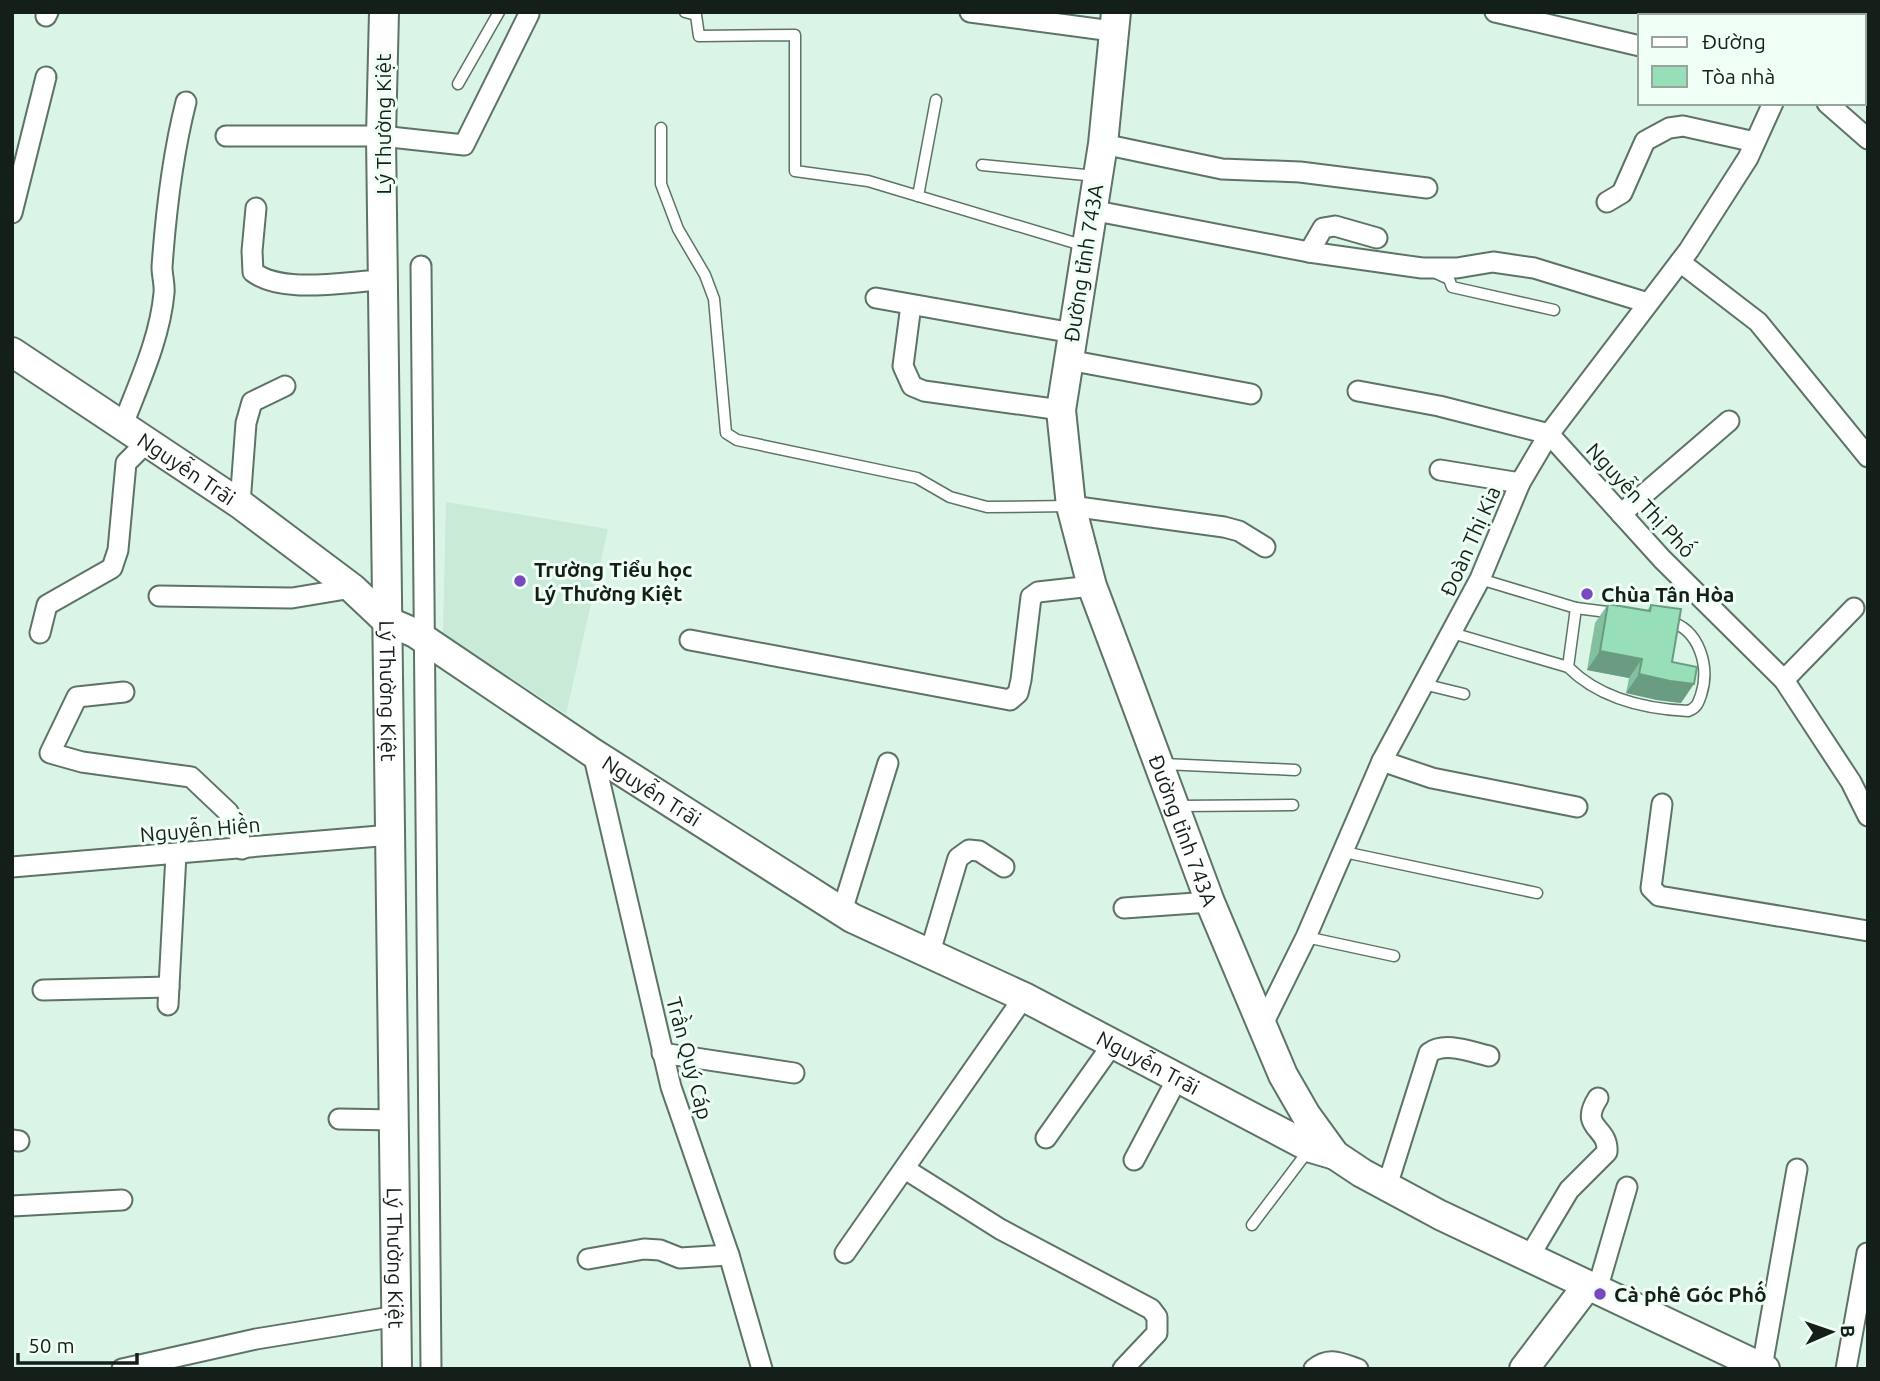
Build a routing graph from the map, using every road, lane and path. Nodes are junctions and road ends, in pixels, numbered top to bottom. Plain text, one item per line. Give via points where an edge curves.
1 (384, 12) edge
2 (499, 12) edge
3 (685, 12) edge
4 (970, 12) edge
5 (1495, 12) edge
6 (526, 13) edge
7 (1577, 21) edge
8 (1114, 22) edge
9 (1638, 45) edge
10 (46, 77) dead end
11 (458, 84) dead end
12 (936, 100) dead end
13 (186, 102) dead end
14 (1772, 105) edge
15 (1829, 105) edge
16 (661, 128) dead end
17 (226, 136) dead end
18 (381, 136) junction
19 (1868, 139) edge
20 (1755, 142) junction
21 (1103, 144) junction
22 (982, 165) dead end
23 (1097, 176) junction
24 (1427, 188) dead end
25 (918, 196) junction
26 (1607, 202) dead end
27 (256, 208) dead end
28 (1091, 210) junction
29 (12, 213) edge
30 (1377, 238) dead end
31 (1085, 246) junction
32 (1309, 252) junction
33 (1680, 262) junction
34 (421, 266) dead end
35 (1422, 268) junction
36 (384, 280) junction
37 (876, 298) dead end
38 (1648, 303) junction
39 (911, 305) junction
40 (1554, 310) dead end
41 (1071, 347) junction
42 (12, 352) edge
43 (285, 386) dead end
44 (1358, 391) dead end
45 (1251, 394) dead end
46 (1062, 410) junction
47 (1729, 421) dead end
48 (122, 427) junction
49 (1549, 434) junction
50 (146, 443) junction
51 (1868, 457) edge
52 (1440, 470) dead end
53 (1520, 483) junction
54 (240, 504) junction
55 (1071, 506) junction
56 (1621, 514) junction
57 (1265, 547) dead end
58 (1480, 579) junction
59 (1093, 586) junction
60 (352, 588) junction
61 (159, 596) dead end
62 (1576, 608) junction
63 (1854, 608) dead end
64 (1630, 615) edge
65 (1657, 619) edge
66 (387, 621) junction
67 (40, 632) dead end
68 (1452, 633) junction
69 (425, 640) junction
70 (690, 640) dead end
71 (1568, 667) junction
72 (1784, 680) junction
73 (1422, 684) junction
74 (124, 692) dead end
75 (1464, 694) dead end
76 (593, 753) junction
77 (1382, 761) junction
78 (888, 763) dead end
79 (1160, 763) junction
80 (1295, 770) dead end
81 (1863, 794) edge
82 (1662, 804) dead end
83 (1293, 805) dead end
84 (1175, 806) junction
85 (1577, 807) dead end
86 (1868, 817) edge
87 (391, 835) junction
88 (242, 849) junction
89 (1344, 852) junction
90 (176, 854) junction
91 (12, 867) edge
92 (1004, 867) dead end
93 (1537, 893) dead end
94 (1210, 902) junction
95 (1124, 908) dead end
96 (842, 911) junction
97 (1868, 931) edge
98 (1306, 937) junction
99 (930, 952) junction
100 (1394, 956) dead end
101 (43, 990) dead end
102 (1024, 997) junction
103 (1261, 1028) junction
104 (1112, 1045) junction
105 (662, 1053) junction
106 (1489, 1056) dead end
107 (794, 1073) dead end
108 (1177, 1079) junction
109 (1598, 1098) dead end
110 (339, 1119) dead end
111 (395, 1120) junction
112 (1046, 1138) dead end
113 (1323, 1151) junction
114 (1134, 1160) dead end
115 (905, 1169) junction
116 (1797, 1169) dead end
117 (1387, 1186) junction
118 (1627, 1187) dead end
119 (122, 1200) dead end
120 (12, 1206) edge
121 (1252, 1225) dead end
122 (845, 1253) dead end
123 (1867, 1253) edge
124 (729, 1255) junction
125 (1530, 1256) junction
126 (588, 1259) dead end
127 (1592, 1288) junction
128 (397, 1316) junction
129 (1763, 1368) edge
130 (122, 1369) edge
131 (397, 1369) edge
132 (431, 1369) edge
133 (762, 1369) edge
134 (1123, 1369) edge
135 (1314, 1369) edge
136 (1358, 1369) edge
137 (1524, 1369) edge
138 (1846, 1369) edge

1 - 18 main road, Lý Thường Kiệt
2 - 11 lane
3 - 25 lane via 696,15 699,36 795,35 795,171 868,181
4 - 8 street
5 - 7 street
6 - 18 street via 464,145
7 - 9 street
8 - 21 main road, Đường tỉnh 743A
10 - 29 street
12 - 25 lane
13 - 48 street via 166,204 164,293 147,362
14 - 20 street, Đoàn Thị Kia
15 - 19 street
16 - 55 lane via 662,184 678,229 714,299 726,433 750,443 917,478 950,497 987,507
17 - 18 street
18 - 36 main road, Lý Thường Kiệt
20 - 26 street via 1683,126 1669,128 1646,141 1622,193
20 - 33 street, Đoàn Thị Kia
21 - 23 main road, Đường tỉnh 743A
21 - 24 street via 1222,169 1300,172
22 - 23 lane
23 - 28 main road, Đường tỉnh 743A
25 - 31 lane
27 - 36 street via 252,263 253,272 261,278 293,285
28 - 31 main road, Đường tỉnh 743A
28 - 32 street
30 - 32 street via 1335,226 1323,228
31 - 41 main road, Đường tỉnh 743A
32 - 35 street
33 - 38 street, Đoàn Thị Kia
33 - 51 street via 1758,322
34 - 69 street
35 - 38 street via 1493,262 1534,268
35 - 40 lane via 1449,279 1452,287
36 - 66 main road, Lý Thường Kiệt
37 - 39 street
38 - 49 street, Đoàn Thị Kia
39 - 41 street
39 - 46 street via 903,366 912,386
41 - 45 street
41 - 46 main road, Đường tỉnh 743A
42 - 48 main road, Nguyễn Trãi
43 - 54 street via 252,402 246,423
44 - 49 street
46 - 55 main road, Đường tỉnh 743A
47 - 56 street
48 - 50 main road, Nguyễn Trãi
49 - 53 street, Đoàn Thị Kia
49 - 56 street, Nguyễn Thị Phố
50 - 54 main road, Nguyễn Trãi
50 - 67 street via 126,463 118,550 112,568 47,605
52 - 53 street
53 - 58 street, Đoàn Thị Kia
54 - 60 main road, Nguyễn Trãi
55 - 57 street via 1224,527
55 - 59 main road, Đường tỉnh 743A
56 - 72 street, Nguyễn Thị Phố
58 - 62 lane
58 - 68 street, Đoàn Thị Kia
59 - 70 street via 1038,592 1031,597 1021,680 1018,693 1010,699
59 - 79 main road, Đường tỉnh 743A
60 - 61 street via 292,598
60 - 66 main road, Nguyễn Trãi
62 - 64 lane
62 - 71 lane
63 - 72 street
65 - 71 lane via 1671,621 1689,633 1706,666 1693,710 1676,711 1615,697 1582,681
66 - 69 main road, Nguyễn Trãi
66 - 87 main road, Lý Thường Kiệt
68 - 71 lane
68 - 73 street, Đoàn Thị Kia
69 - 76 main road, Nguyễn Trãi
69 - 132 street
72 - 81 street, Nguyễn Thị Phố
73 - 75 lane
73 - 77 street, Đoàn Thị Kia
74 - 88 street via 77,697 50,753 82,762 191,777 228,812
76 - 96 main road, Nguyễn Trãi
76 - 105 street, Trần Quý Cáp
77 - 85 street via 1432,778
77 - 89 street, Đoàn Thị Kia
78 - 96 street
79 - 80 lane
79 - 84 main road, Đường tỉnh 743A
81 - 86 street, Nguyễn Thị Phố
82 - 97 street via 1651,872 1651,887 1659,896
83 - 84 lane
84 - 94 main road, Đường tỉnh 743A
87 - 88 street, Nguyễn Hiền
87 - 111 main road, Lý Thường Kiệt
88 - 90 street, Nguyễn Hiền
89 - 93 lane
89 - 98 street, Đoàn Thị Kia
90 - 91 street, Nguyễn Hiền
90 - 101 street via 169,996
92 - 99 street via 979,851 969,850 958,858
94 - 95 street
94 - 103 main road, Đường tỉnh 743A
96 - 99 main road, Nguyễn Trãi
98 - 100 lane
98 - 103 street, Đoàn Thị Kia
99 - 102 main road, Nguyễn Trãi
102 - 104 main road, Nguyễn Trãi
102 - 115 street
103 - 113 main road, Đường tỉnh 743A
104 - 108 main road, Nguyễn Trãi
104 - 112 street
105 - 107 street
105 - 124 street, Trần Quý Cáp
106 - 117 street via 1448,1048 1429,1053
108 - 113 main road, Nguyễn Trãi
108 - 114 street
109 - 125 street via 1590,1120 1608,1146 1607,1153 1569,1190
110 - 111 street
111 - 128 main road, Lý Thường Kiệt
113 - 117 main road, Đường tỉnh 743A
113 - 121 lane
115 - 122 street
115 - 134 street via 1000,1229 1151,1309 1157,1317 1157,1333
116 - 129 street
117 - 125 main road, Đường tỉnh 743A
118 - 127 street
119 - 120 street
123 - 138 street
124 - 126 street via 680,1258 644,1249
124 - 133 street, Trần Quý Cáp
125 - 127 main road, Đường tỉnh 743A
127 - 129 main road, Đường tỉnh 743A
127 - 137 main road
128 - 130 street via 256,1339
128 - 131 main road, Lý Thường Kiệt
135 - 136 street via 1325,1361 1335,1361

